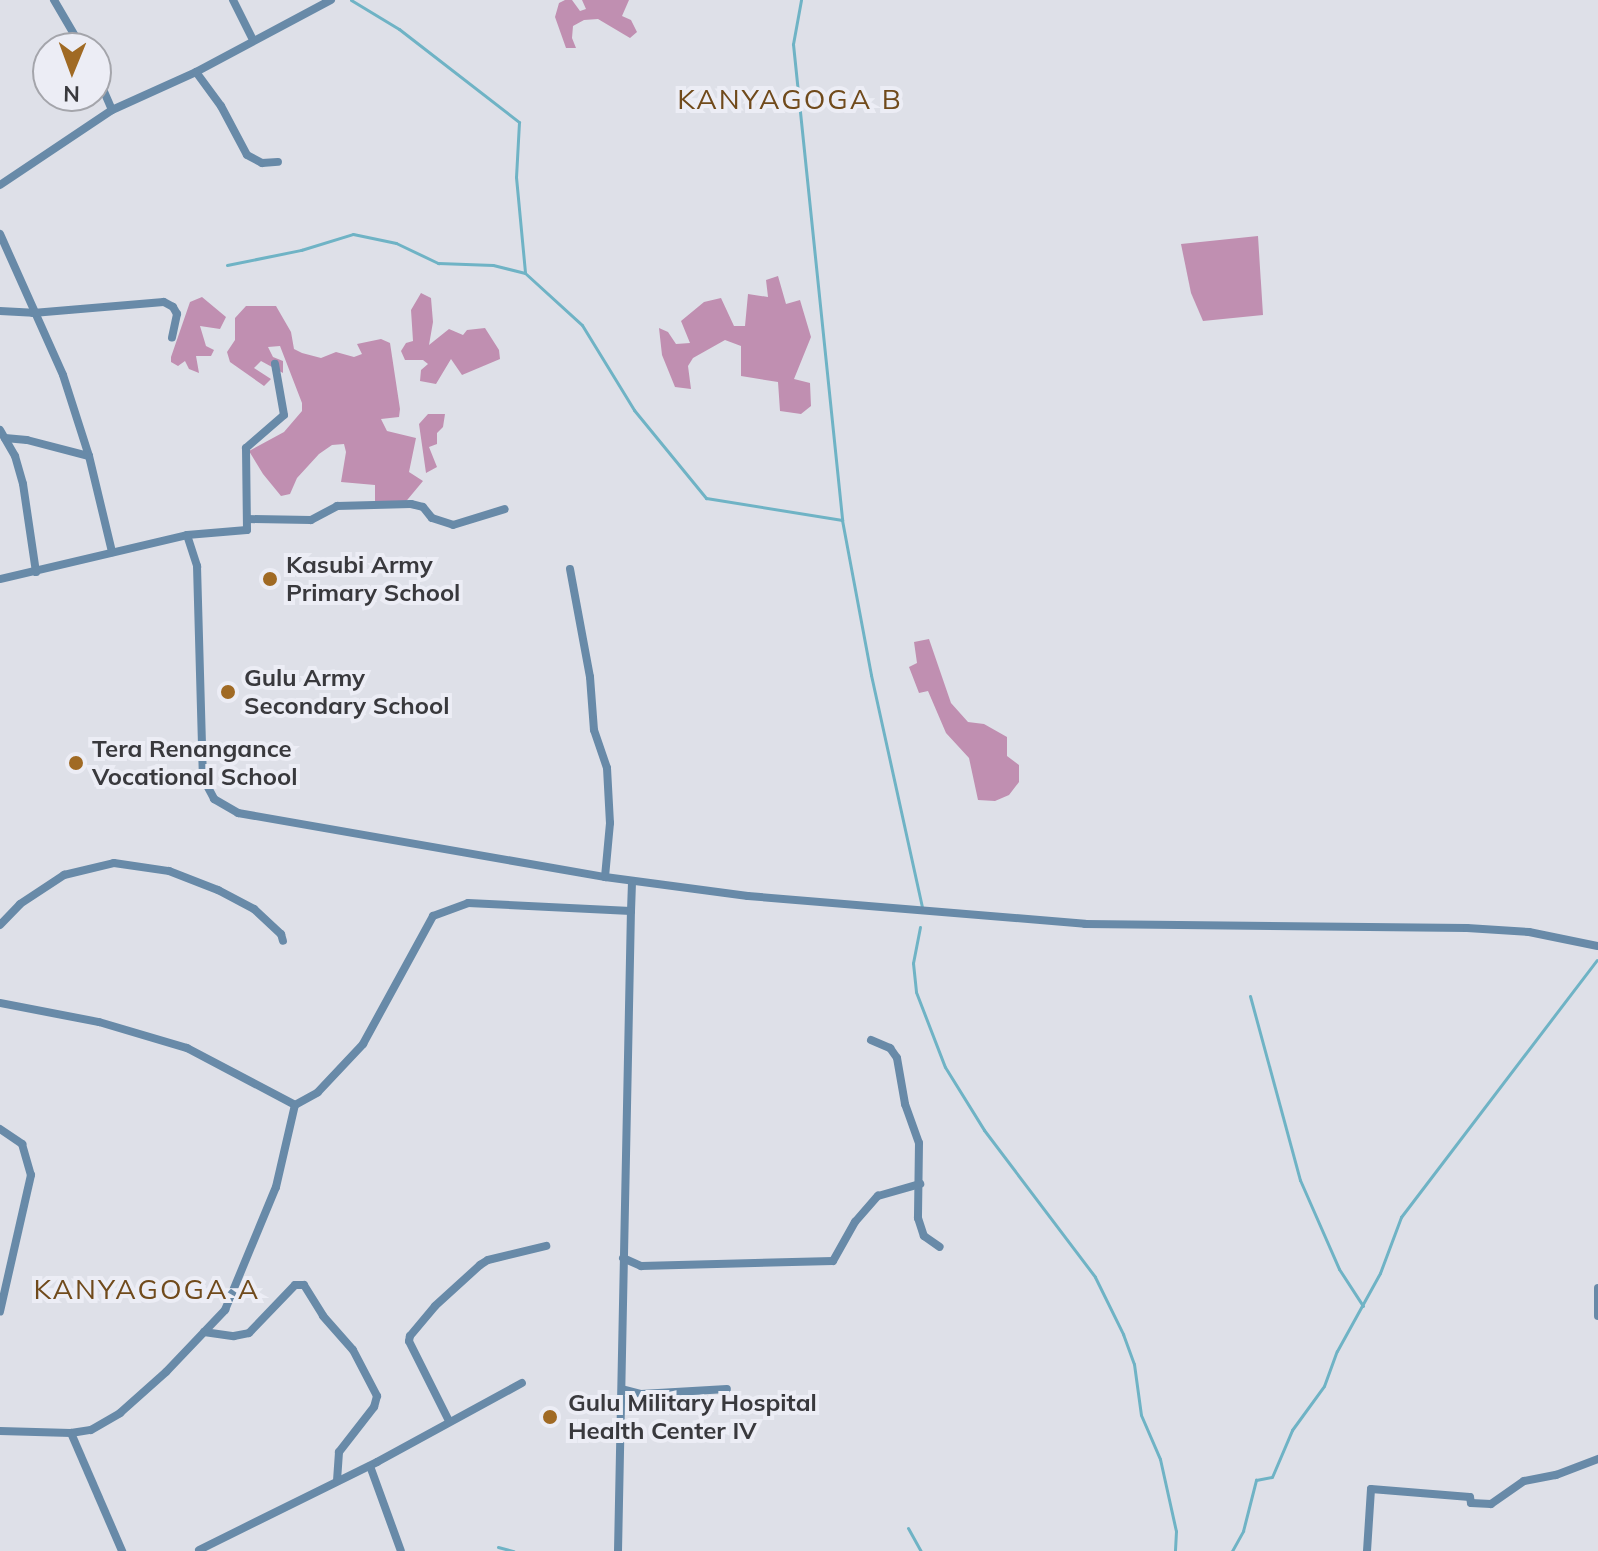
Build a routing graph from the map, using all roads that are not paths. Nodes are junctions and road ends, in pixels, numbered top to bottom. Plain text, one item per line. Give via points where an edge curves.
1 (54, 0) edge
2 (233, 0) edge
3 (331, 0) edge
4 (73, 32) edge
5 (253, 40) junction
6 (196, 72) junction
7 (112, 110) edge
8 (109, 112) edge
9 (278, 162) dead end
10 (0, 185) edge
11 (0, 234) edge
12 (0, 311) edge
13 (33, 313) junction
14 (172, 337) dead end
15 (275, 364) dead end
16 (3, 434) edge
17 (89, 456) junction
18 (505, 509) dead end
19 (247, 519) junction
20 (187, 535) junction
21 (112, 552) junction
22 (570, 569) dead end
23 (36, 572) junction
24 (0, 579) edge
25 (605, 877) junction
26 (632, 882) junction
27 (631, 911) junction
28 (0, 925) edge
29 (283, 941) dead end
30 (1598, 946) edge
31 (0, 1003) edge
32 (871, 1040) dead end
33 (295, 1105) junction
34 (0, 1129) edge
35 (920, 1184) junction
36 (546, 1246) dead end
37 (940, 1247) dead end
38 (623, 1258) junction
39 (1598, 1288) edge
40 (0, 1312) edge
41 (1598, 1316) edge
42 (204, 1332) junction
43 (522, 1383) dead end
44 (622, 1389) junction
45 (727, 1389) dead end
46 (449, 1421) junction
47 (0, 1431) edge
48 (71, 1433) junction
49 (1598, 1459) edge
50 (370, 1466) junction
51 (337, 1480) junction
52 (122, 1551) edge
53 (199, 1551) edge
54 (401, 1551) edge
55 (618, 1551) edge
56 (1367, 1551) edge

1 - 4 street
2 - 5 street
3 - 5 street
5 - 6 street
6 - 7 street
6 - 9 street via 247,155 262,163
8 - 10 street
11 - 13 street
12 - 13 street
13 - 14 street via 164,302 177,314
13 - 17 street via 63,375
15 - 19 street via 284,415 246,448
16 - 17 street
16 - 23 street via 23,484
17 - 21 street
18 - 19 street via 453,525 411,504 337,506 311,520
19 - 20 street via 247,530
20 - 21 street
20 - 25 street via 197,566 203,778 214,799 238,813
21 - 23 street
22 - 25 street via 594,730 607,768 610,823
23 - 24 street
25 - 26 street
26 - 27 street
26 - 30 street via 1085,924 1467,928 1529,932
27 - 33 street via 468,903 438,912 426,923 363,1044 318,1092
27 - 38 street
28 - 29 street via 20,904 64,875 114,863 169,871 218,890 254,909
31 - 33 street via 99,1022 187,1048
32 - 35 street via 890,1048 897,1058 905,1104 918,1137
33 - 42 street via 287,1155 248,1260 225,1310
34 - 40 street via 22,1144 31,1175
35 - 37 street via 918,1218 924,1236
35 - 38 street via 878,1196 850,1229 833,1261 641,1266
36 - 46 street via 480,1265 410,1336
38 - 44 street
39 - 41 street
42 - 48 street via 120,1413 91,1430
42 - 51 street via 249,1333 295,1285 304,1285 353,1350 377,1396 339,1452
43 - 46 street
44 - 45 street via 641,1394
44 - 55 street
46 - 50 street
47 - 48 street
48 - 52 street
49 - 56 street via 1524,1481 1491,1504 1471,1503 1470,1497 1371,1489
50 - 51 street
50 - 54 street
51 - 53 street

